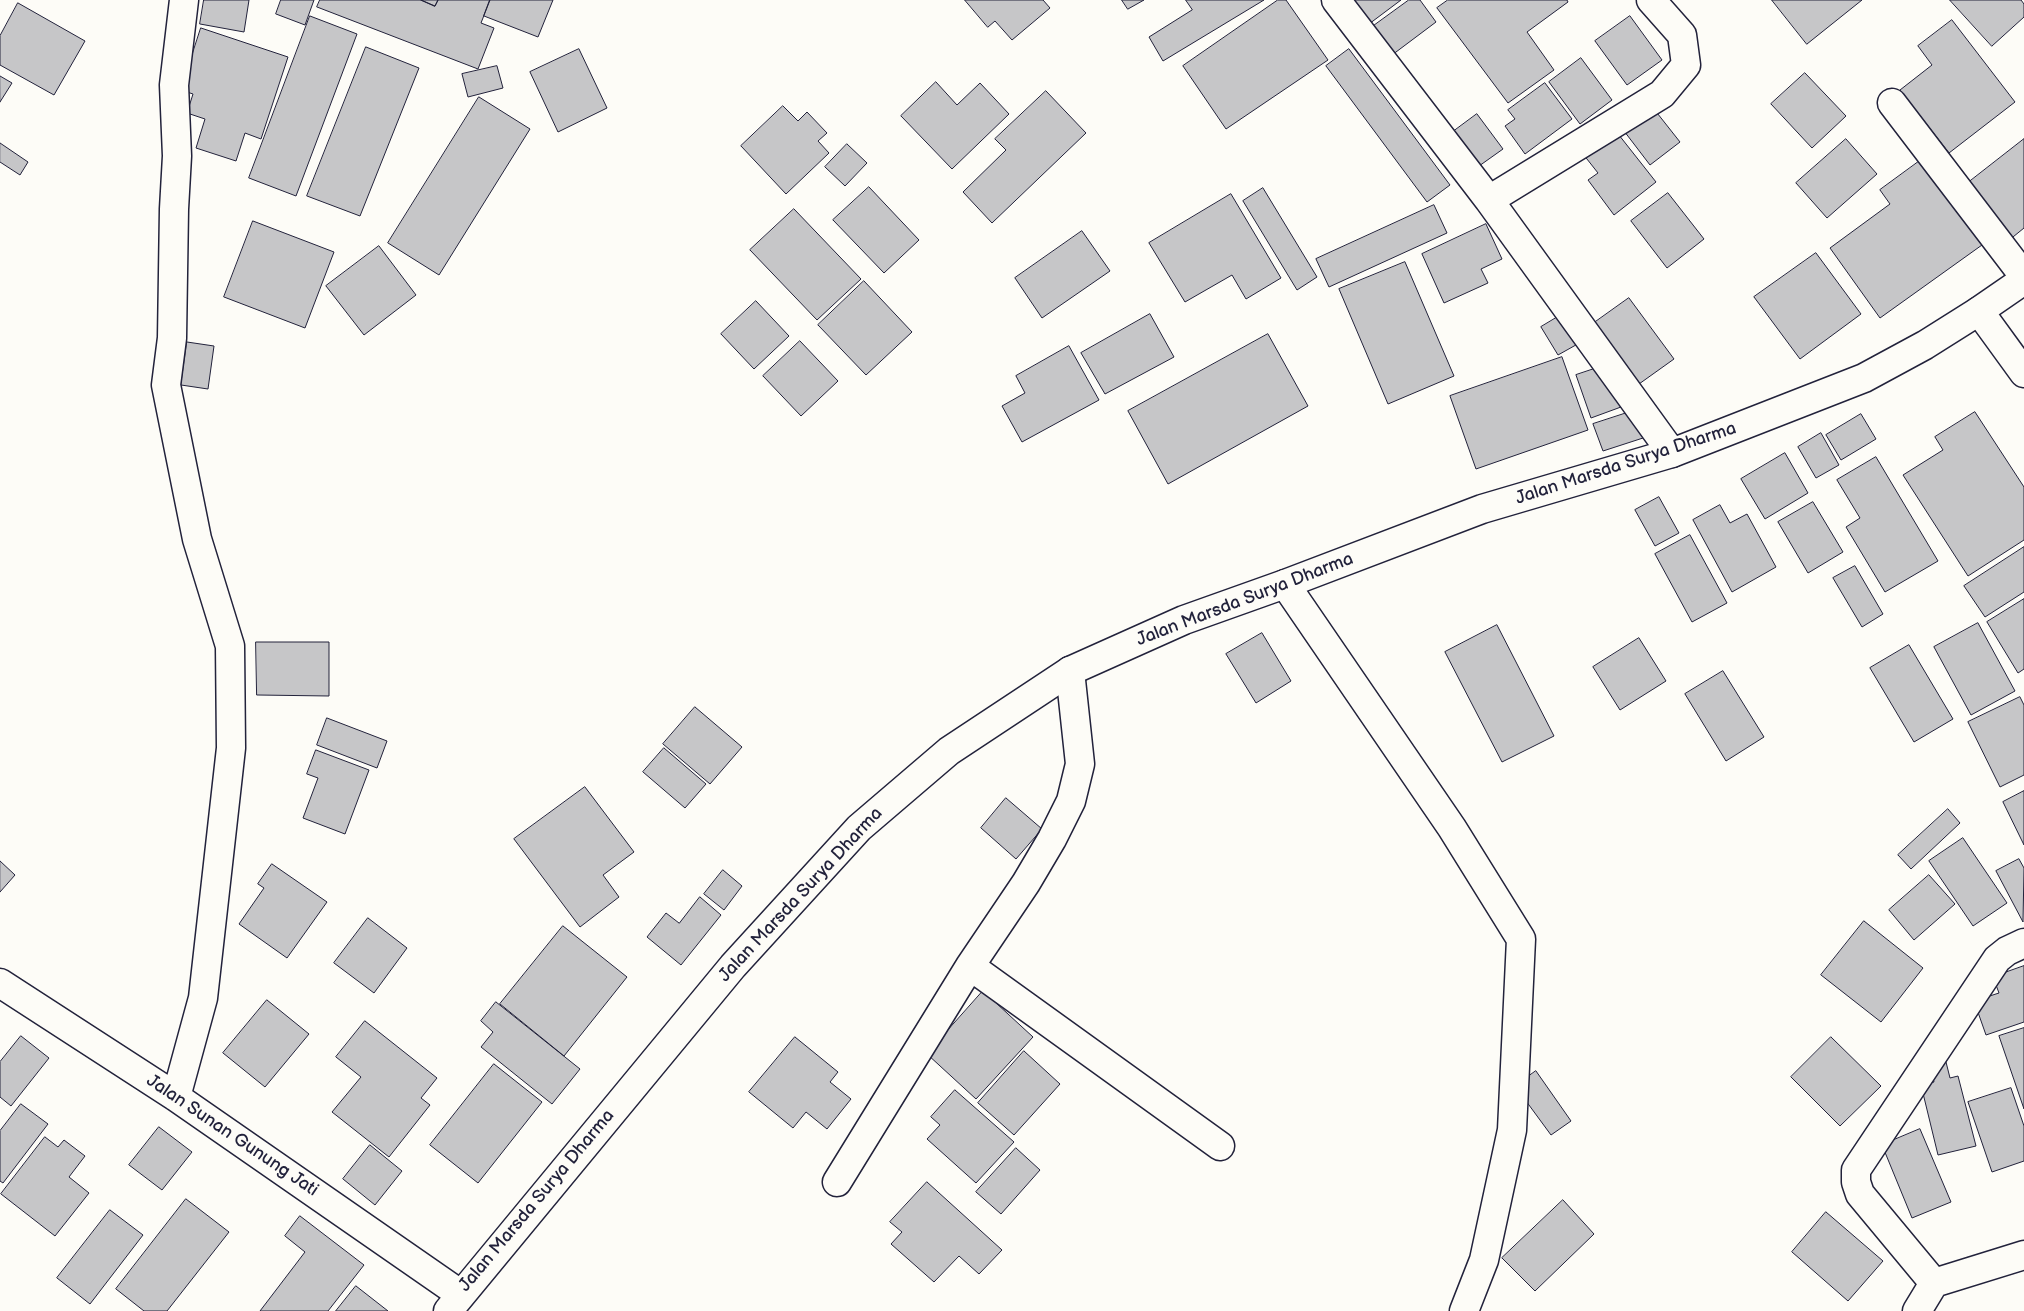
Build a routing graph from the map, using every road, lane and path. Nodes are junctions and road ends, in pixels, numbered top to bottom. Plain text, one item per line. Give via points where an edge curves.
1 (184, 0) edge
2 (1336, 0) edge
3 (1651, 0) edge
4 (1892, 103) dead end
5 (1489, 200) junction
6 (2024, 278) edge
7 (1979, 311) junction
8 (2024, 373) edge
9 (1672, 453) junction
10 (1285, 584) junction
11 (1070, 672) junction
12 (2024, 944) edge
13 (970, 966) junction
14 (0, 983) edge
15 (176, 1097) junction
16 (1220, 1146) dead end
17 (837, 1182) dead end
18 (2024, 1255) edge
19 (1934, 1284) junction
20 (454, 1303) edge
21 (1464, 1311) edge
22 (1917, 1311) edge

1 - 15 main road via 174,86 177,156 172,338 166,385 197,539 230,646 231,748 203,998
2 - 5 main road
3 - 5 main road via 1682,35 1686,65 1662,94
4 - 6 main road
5 - 9 main road
6 - 7 main road, Jalan Marsda Surya Dharma
7 - 8 main road
7 - 9 main road, Jalan Marsda Surya Dharma via 1864,378
9 - 10 main road, Jalan Marsda Surya Dharma via 1482,509
10 - 11 main road, Jalan Marsda Surya Dharma via 1184,620
10 - 21 main road via 1452,828 1521,939 1512,1130 1484,1260
11 - 13 main road via 1080,764 1071,801 1026,883
11 - 20 main road, Jalan Marsda Surya Dharma via 949,751 859,828 733,966
12 - 19 main road via 1997,959 1856,1170 1860,1194
13 - 16 main road
13 - 17 main road
14 - 15 main road, Jalan Sunan Gunung Jati
15 - 20 main road, Jalan Sunan Gunung Jati
18 - 19 main road
19 - 22 main road

